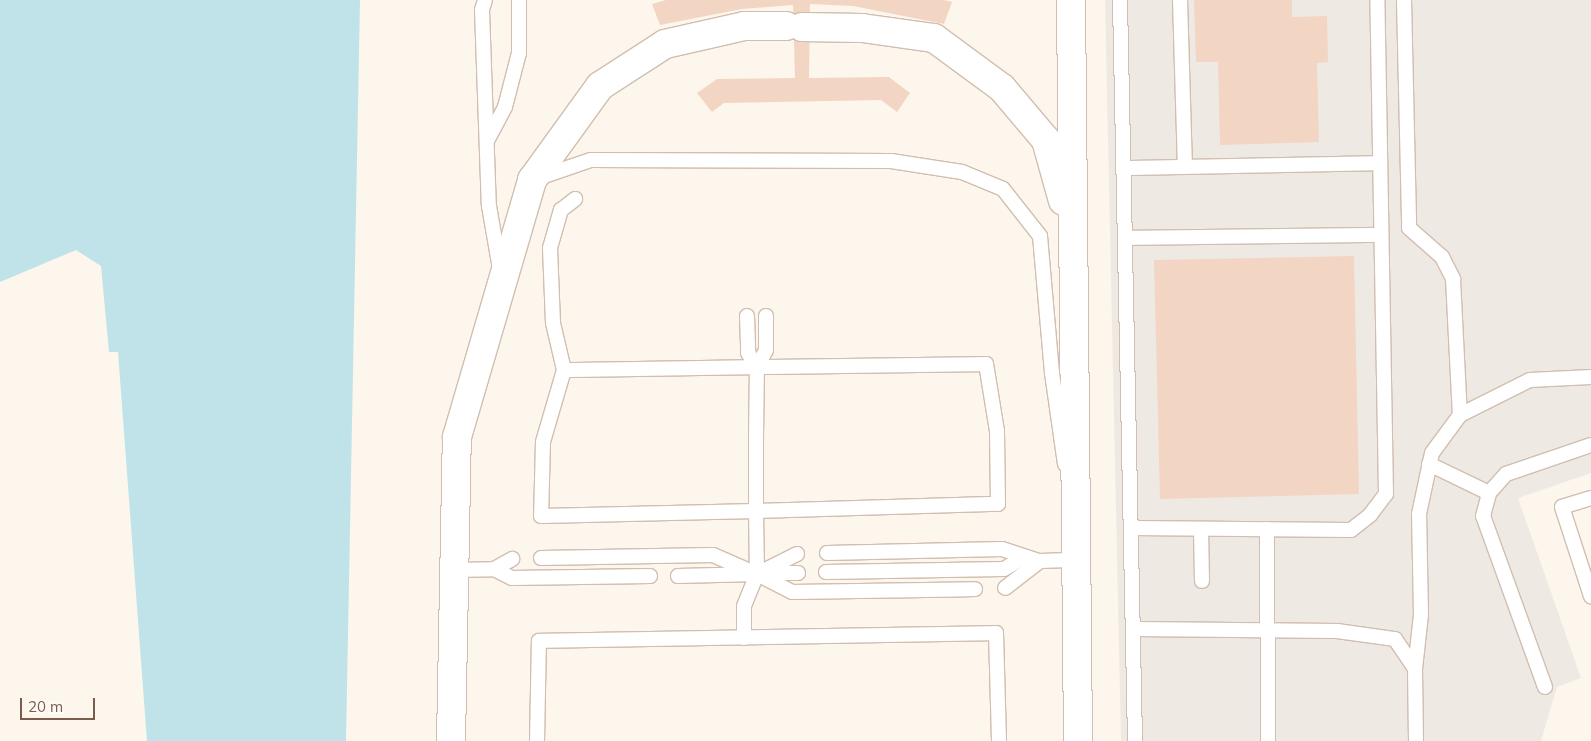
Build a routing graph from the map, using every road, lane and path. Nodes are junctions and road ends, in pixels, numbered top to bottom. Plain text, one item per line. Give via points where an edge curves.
1 (485, 0) edge
2 (518, 0) edge
3 (1071, 0) edge
4 (1120, 0) edge
5 (1180, 0) edge
6 (1377, 0) edge
7 (1404, 0) edge
8 (487, 140) junction
9 (1380, 163) junction
10 (1185, 167) junction
11 (1124, 168) junction
12 (532, 180) junction
13 (575, 199) dead end
14 (1381, 235) junction
15 (1073, 238) junction
16 (1126, 238) junction
17 (502, 282) junction
18 (747, 316) dead end
19 (766, 316) dead end
20 (757, 367) junction
21 (564, 370) junction
22 (1591, 377) edge
23 (1460, 415) junction
24 (1591, 445) edge
25 (1429, 464) junction
26 (1489, 493) junction
27 (1076, 496) junction
28 (1591, 498) edge
29 (756, 511) junction
30 (1132, 528) junction
31 (1201, 529) junction
32 (1267, 529) junction
33 (827, 553) dead end
34 (797, 554) dead end
35 (1024, 557) junction
36 (540, 558) dead end
37 (512, 559) dead end
38 (1076, 560) junction
39 (1040, 561) junction
40 (455, 570) junction
41 (494, 570) junction
42 (826, 572) dead end
43 (798, 573) dead end
44 (757, 574) junction
45 (650, 576) dead end
46 (678, 576) dead end
47 (1202, 581) dead end
48 (1005, 588) dead end
49 (975, 589) dead end
50 (1591, 596) edge
51 (1135, 628) junction
52 (1266, 630) junction
53 (744, 638) junction
54 (1415, 669) junction
55 (1545, 687) dead end
56 (451, 741) edge
57 (536, 741) edge
58 (999, 741) edge
59 (1078, 741) edge
60 (1135, 741) edge
61 (1268, 741) edge
62 (1416, 741) edge

1 - 8 lane via 482,10
2 - 8 lane via 519,53 505,107
3 - 15 street
4 - 11 lane
5 - 10 lane
6 - 9 lane
7 - 23 lane via 1409,228 1442,257 1454,279
8 - 17 lane via 489,206
9 - 10 lane
9 - 14 lane
10 - 11 lane
11 - 16 lane
12 - 15 street via 600,86 665,44 744,26 862,28 934,38 1002,88 1046,140
12 - 17 street
12 - 27 lane via 591,160 891,161 962,172 1003,189 1040,236 1062,455
13 - 21 lane via 561,210 550,248 554,323
14 - 16 lane
14 - 32 lane via 1386,494 1370,515 1352,530
15 - 27 street
16 - 30 lane
17 - 40 street via 457,437
18 - 20 lane via 748,353
19 - 20 lane via 766,350
20 - 21 lane
20 - 29 lane
20 - 29 lane via 986,364 996,431 998,504
21 - 29 lane via 543,442 541,516
22 - 23 lane via 1530,380
23 - 25 lane via 1432,453
24 - 26 lane via 1506,474
25 - 26 lane
25 - 54 lane via 1419,514 1421,615
26 - 55 lane via 1483,516
27 - 38 street
28 - 50 lane via 1562,507
29 - 44 lane
30 - 31 lane
30 - 51 lane
31 - 32 lane
31 - 47 lane
32 - 52 lane
33 - 35 lane via 1002,549
34 - 44 lane
35 - 39 lane
35 - 42 lane via 1004,569
36 - 44 lane via 713,555
37 - 41 lane
38 - 39 lane
38 - 59 street
39 - 48 lane
40 - 41 lane
40 - 56 street
41 - 45 lane via 512,578
43 - 44 lane
44 - 46 lane
44 - 49 lane via 792,592
44 - 53 lane via 744,606
51 - 52 lane
51 - 60 lane
52 - 54 lane via 1337,631 1395,639
52 - 61 lane
53 - 57 lane via 539,641
53 - 58 lane via 996,633
54 - 62 lane

